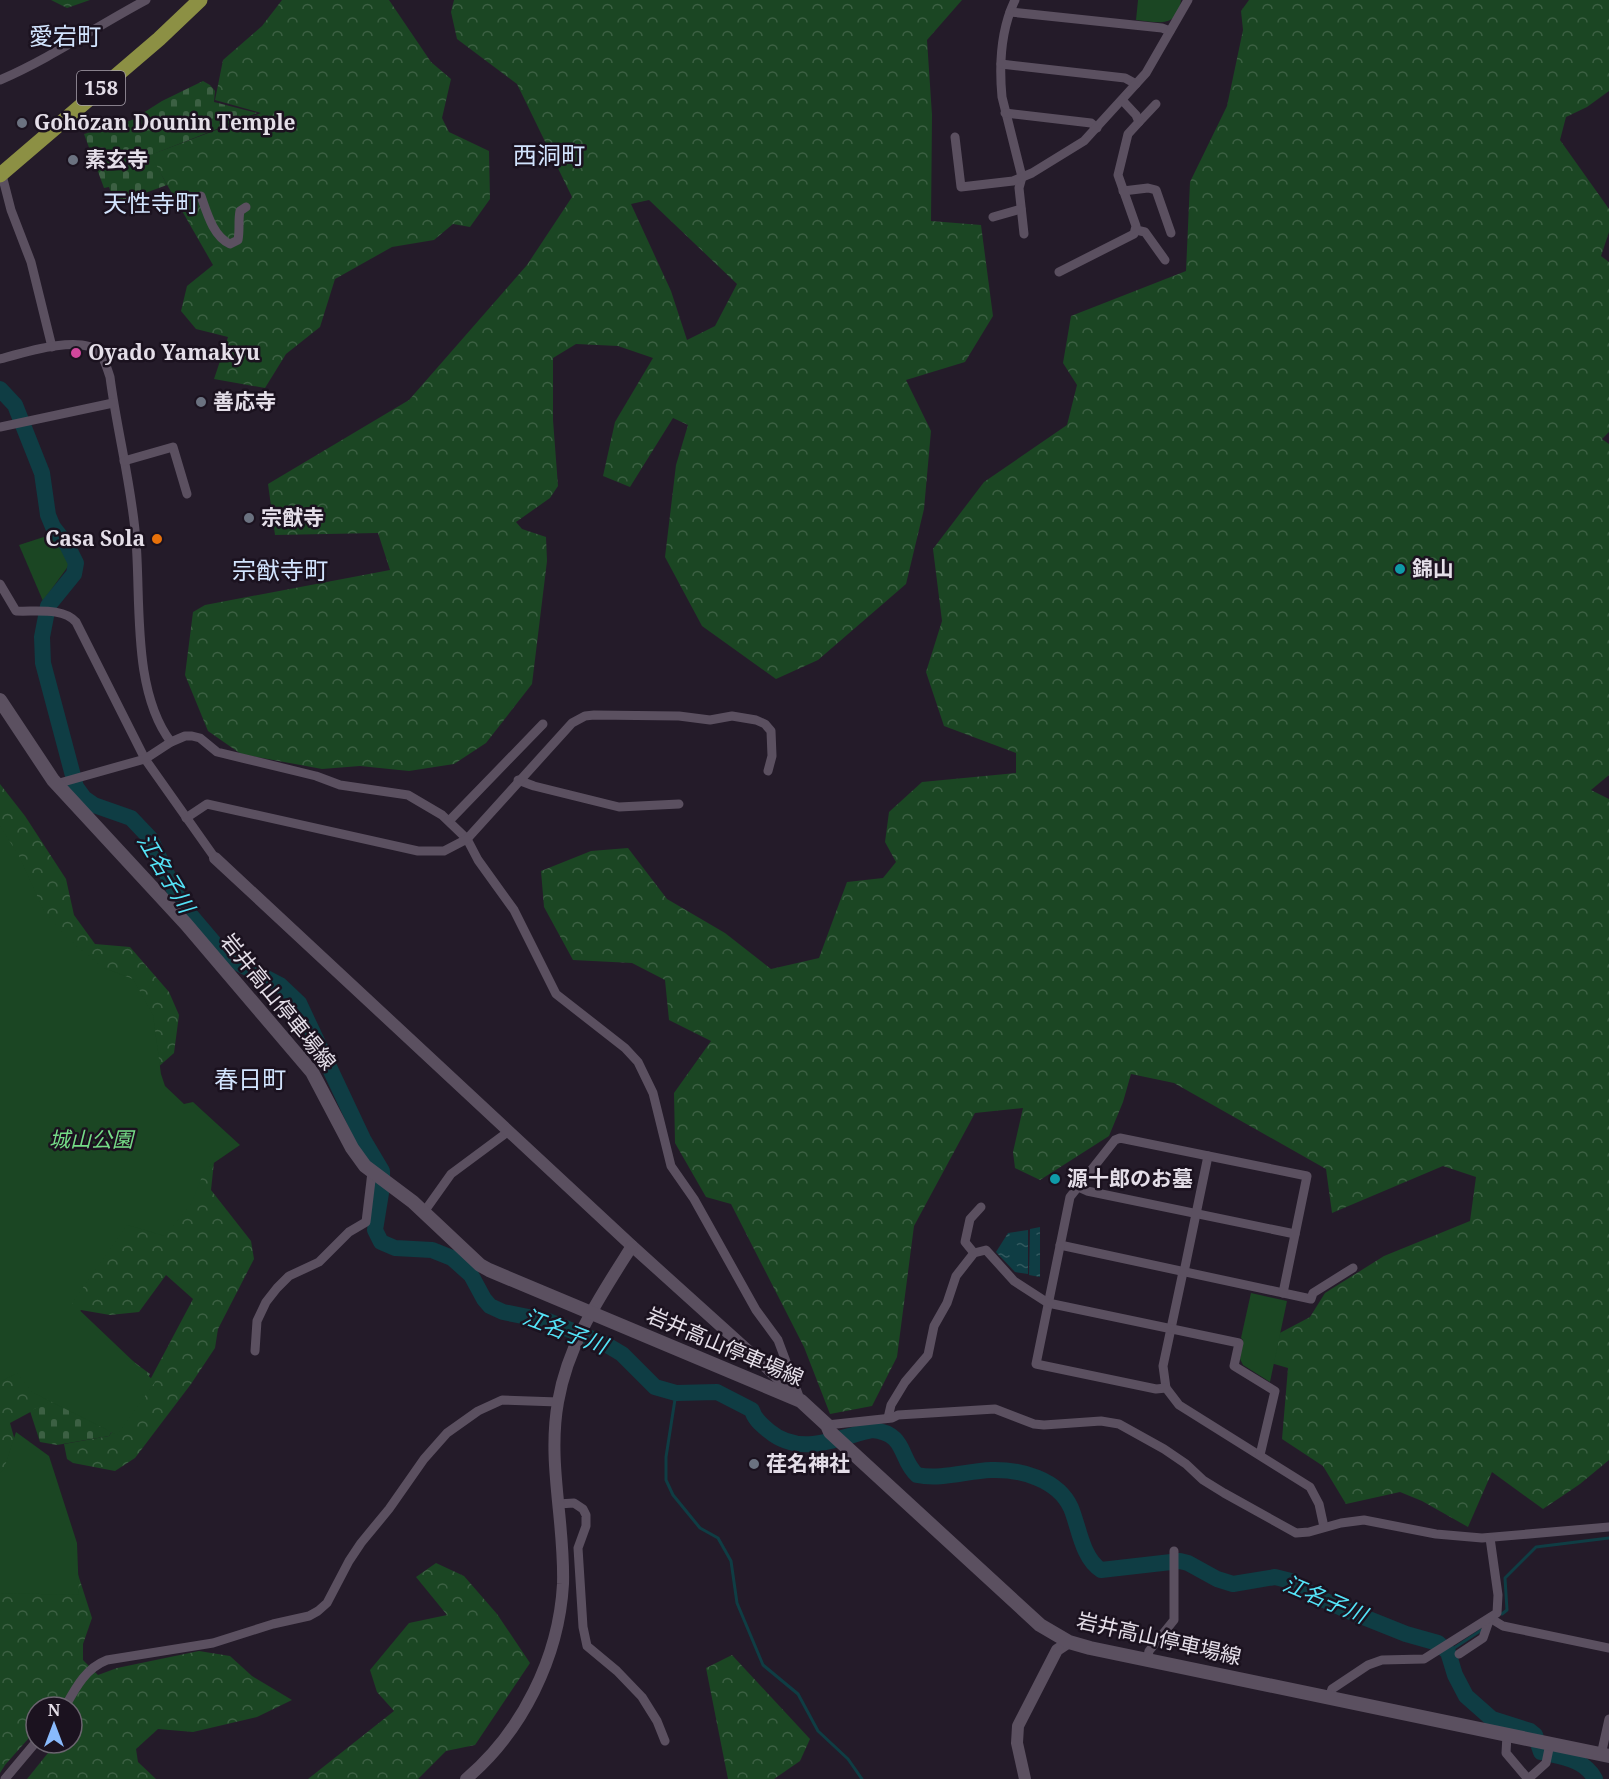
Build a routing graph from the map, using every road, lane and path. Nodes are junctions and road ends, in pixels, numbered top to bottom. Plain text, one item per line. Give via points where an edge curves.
1 (146, 0) edge
2 (200, 0) edge
3 (1015, 0) edge
4 (1188, 0) edge
5 (1010, 12) junction
6 (1170, 31) junction
7 (1001, 64) junction
8 (0, 80) edge
9 (1136, 84) junction
10 (1122, 100) junction
11 (1156, 104) dead end
12 (1005, 113) junction
13 (1138, 122) junction
14 (1097, 128) junction
15 (955, 137) dead end
16 (1, 175) edge
17 (1022, 177) junction
18 (1123, 191) junction
19 (201, 196) dead end
20 (246, 207) dead end
21 (1022, 209) junction
22 (993, 217) dead end
23 (1136, 230) junction
24 (1171, 233) dead end
25 (1024, 234) dead end
26 (1165, 260) dead end
27 (1059, 272) dead end
28 (52, 347) junction
29 (0, 359) edge
30 (113, 403) junction
31 (0, 427) edge
32 (124, 461) junction
33 (187, 494) dead end
34 (0, 584) edge
35 (0, 700) edge
36 (543, 724) dead end
37 (171, 742) junction
38 (145, 759) junction
39 (768, 771) dead end
40 (518, 780) junction
41 (63, 782) junction
42 (679, 804) dead end
43 (186, 818) junction
44 (449, 821) junction
45 (467, 839) junction
46 (215, 858) joint
47 (509, 1131) junction
48 (1208, 1156) junction
49 (373, 1173) junction
50 (1078, 1186) junction
51 (981, 1207) dead end
52 (424, 1212) junction
53 (1196, 1214) junction
54 (1295, 1233) junction
55 (1060, 1245) junction
56 (632, 1246) junction
57 (974, 1253) junction
58 (1353, 1268) dead end
59 (1184, 1272) junction
60 (1283, 1293) junction
61 (1048, 1304) junction
62 (590, 1313) junction
63 (1171, 1329) junction
64 (255, 1351) dead end
65 (1166, 1388) junction
66 (801, 1401) junction
67 (558, 1402) junction
68 (888, 1418) junction
69 (828, 1429) junction
70 (1260, 1455) junction
71 (558, 1504) junction
72 (1324, 1527) junction
73 (1609, 1527) edge
74 (1490, 1538) junction
75 (1174, 1552) dead end
76 (1490, 1618) junction
77 (1069, 1642) junction
78 (1609, 1648) edge
79 (1459, 1654) dead end
80 (1147, 1661) junction
81 (72, 1695) edge
82 (1329, 1698) junction
83 (1609, 1719) edge
84 (1507, 1735) junction
85 (665, 1742) dead end
86 (1550, 1744) junction
87 (25, 1755) edge
88 (1605, 1756) edge
89 (5, 1779) edge
90 (466, 1779) edge
91 (1024, 1779) edge

1 - 8 street
2 - 16 highway, 158
3 - 5 street
4 - 6 street
5 - 6 street
5 - 7 street
6 - 9 street
7 - 9 street via 1125,78
7 - 12 street
9 - 10 street
10 - 13 street
10 - 14 street
11 - 13 street
12 - 14 street via 1090,123
12 - 17 street
13 - 18 street via 1128,134 1119,171
14 - 17 street via 1084,141
15 - 17 street via 961,187
16 - 28 street via 31,262
17 - 21 street
18 - 23 street
18 - 24 street via 1156,190
19 - 20 street via 211,222 223,240 231,244 238,240 240,212
21 - 22 street
21 - 25 street
23 - 26 street via 1145,232
23 - 27 street
28 - 29 street
28 - 30 street via 78,344 98,350 110,377
30 - 31 street
30 - 32 street
32 - 33 street via 173,447
32 - 37 street via 136,541 141,656 155,714
34 - 38 street via 16,611 54,612 70,615 76,622
35 - 41 main road, 岩井高山停車場線 via 44,770
36 - 44 street
37 - 38 street
37 - 44 street via 184,736 197,737 218,752 340,785 408,795
38 - 41 street
38 - 43 street
39 - 40 street via 771,732 756,720 732,716 710,720 594,715 572,723
40 - 42 street via 618,807
40 - 45 street
41 - 49 main road, 岩井高山停車場線 via 312,1072 354,1153
43 - 45 street via 207,804 429,852 448,850
43 - 46 street
44 - 45 street
45 - 66 street via 514,910 556,994 638,1062 652,1093 671,1166 694,1199 756,1310 778,1340
46 - 47 street
47 - 52 street via 451,1174
47 - 56 street
48 - 50 street via 1117,1138
48 - 53 street
48 - 54 street via 1307,1176
49 - 52 main road, 岩井高山停車場線
49 - 64 street via 366,1222 349,1232 319,1262 289,1276 277,1288 257,1322
50 - 53 street
50 - 55 street via 1070,1197
51 - 57 street via 970,1219 965,1242
52 - 62 main road, 岩井高山停車場線 via 480,1265
53 - 54 street
53 - 59 street
54 - 60 street
55 - 59 street
55 - 61 street
56 - 62 street
56 - 66 street
57 - 61 street via 986,1250 1014,1281
57 - 68 street via 953,1281 947,1303 934,1326 928,1355 905,1382
58 - 60 street via 1313,1293 1311,1299
59 - 60 street
59 - 63 street
61 - 63 street
61 - 65 street via 1036,1364
62 - 66 main road, 岩井高山停車場線
62 - 67 street via 574,1345
63 - 65 street via 1163,1366
63 - 70 street via 1239,1343 1234,1366 1275,1391
65 - 70 street via 1179,1405
66 - 69 main road, 岩井高山停車場線
67 - 71 street via 553,1458
67 - 81 street via 502,1400 447,1433 361,1543 327,1604 318,1611 213,1643 107,1660 96,1664 82,1678
68 - 69 street
68 - 72 street via 995,1409 1034,1424 1119,1424 1288,1530 1303,1533
69 - 77 main road, 岩井高山停車場線 via 1040,1625
70 - 72 street via 1310,1487
71 - 85 street via 574,1503 586,1515 578,1548 587,1646 642,1697
71 - 90 street via 563,1583 546,1662 513,1728
72 - 74 street via 1364,1520 1436,1534
73 - 74 street
74 - 76 street via 1498,1606 1497,1613
75 - 80 street via 1174,1620 1149,1652
76 - 78 street via 1503,1626
76 - 79 street via 1483,1638
76 - 82 street via 1424,1659 1382,1660 1368,1665 1332,1689
77 - 80 main road, 岩井高山停車場線
77 - 91 street via 1057,1650 1018,1726
80 - 82 main road, 岩井高山停車場線
82 - 84 main road, 岩井高山停車場線
83 - 88 street
84 - 86 main road, 岩井高山停車場線
84 - 86 street via 1506,1753 1525,1777 1531,1777 1548,1759
86 - 88 main road, 岩井高山停車場線
87 - 89 street

